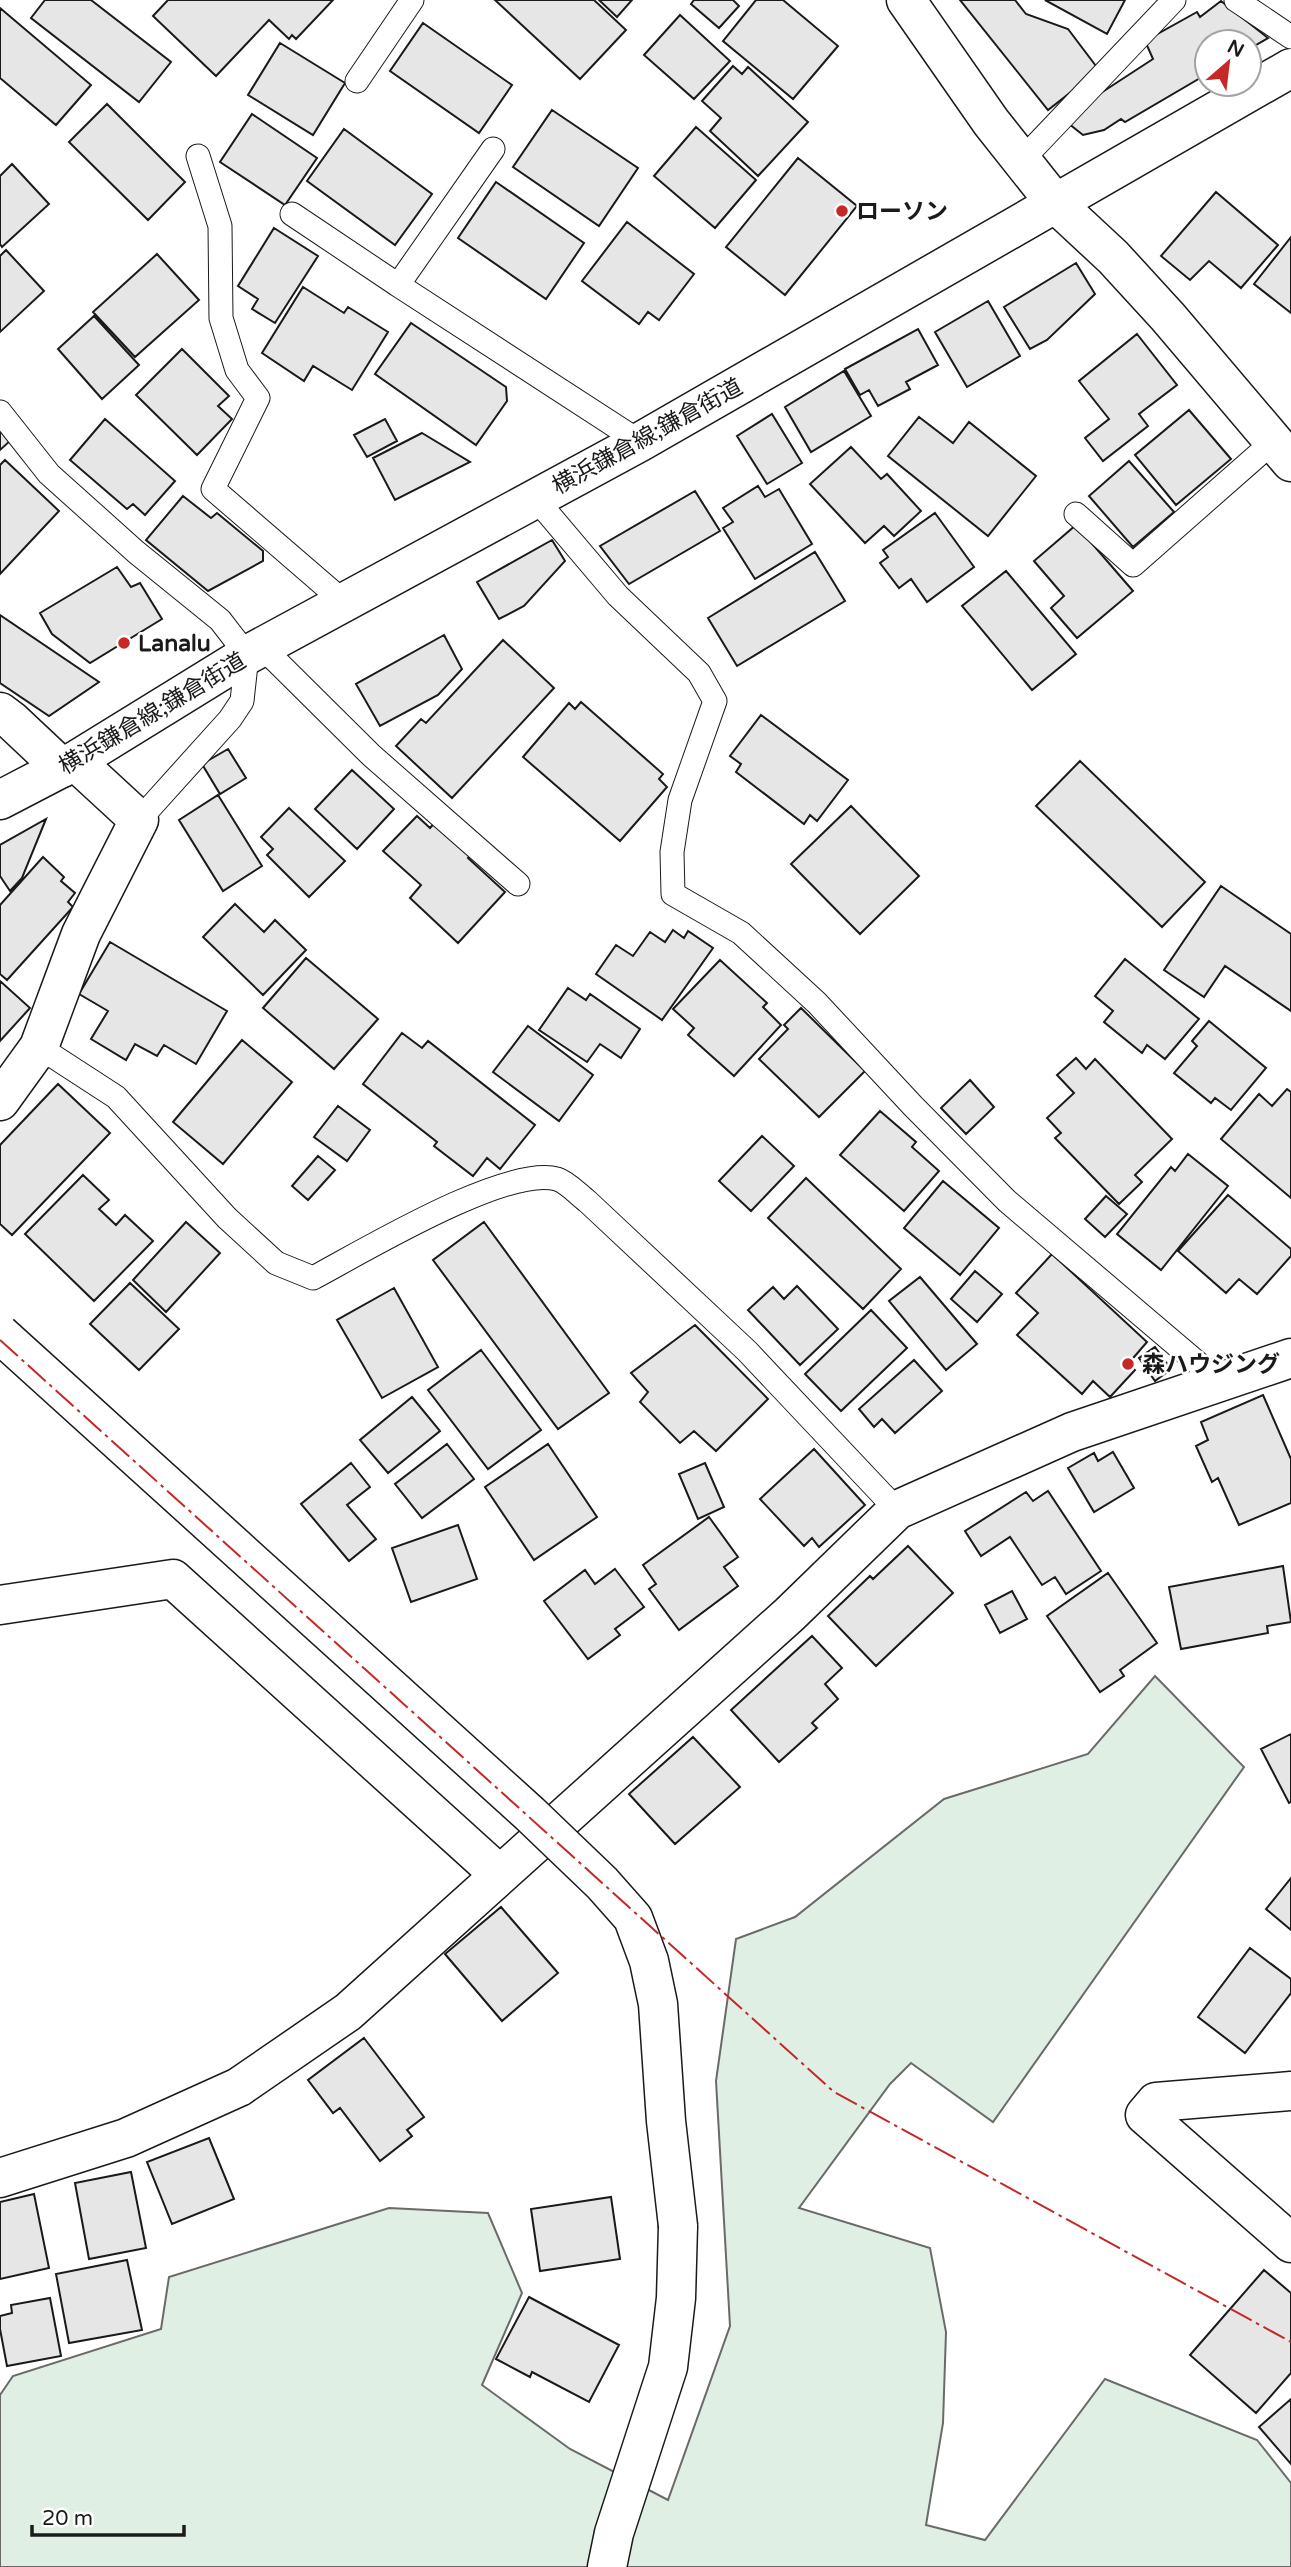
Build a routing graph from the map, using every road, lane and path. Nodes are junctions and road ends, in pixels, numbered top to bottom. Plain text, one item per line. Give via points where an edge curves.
1 (412, 0) edge
2 (906, 0) edge
3 (1174, 0) edge
4 (1236, 0) edge
5 (1291, 37) edge
6 (1291, 68) edge
7 (357, 80) dead end
8 (493, 149) dead end
9 (198, 156) dead end
10 (1021, 161) junction
11 (1056, 204) junction
12 (292, 214) dead end
13 (398, 285) junction
14 (0, 412) edge
15 (640, 442) junction
16 (1282, 452) edge
17 (535, 499) junction
18 (1076, 514) dead end
19 (344, 602) junction
20 (254, 651) junction
21 (0, 712) edge
22 (69, 765) junction
23 (0, 800) edge
24 (139, 820) junction
25 (518, 884) dead end
26 (39, 1048) junction
27 (0, 1101) edge
28 (0, 1334) edge
29 (1291, 1358) edge
30 (1220, 1382) junction
31 (897, 1510) junction
32 (0, 1605) edge
33 (500, 1875) junction
34 (1291, 2091) edge
35 (0, 2178) edge
36 (1291, 2243) edge
37 (607, 2567) edge

1 - 7 lane
2 - 10 street
3 - 10 lane
4 - 5 lane
6 - 11 street, 横浜鎌倉線;鎌倉街道
8 - 13 lane
9 - 19 lane via 220,226 221,318 237,370 258,398 213,489
10 - 11 street
11 - 15 street, 横浜鎌倉線;鎌倉街道
11 - 16 street via 1114,257
12 - 13 lane
13 - 15 lane
14 - 20 lane via 49,474
15 - 17 street, 横浜鎌倉線;鎌倉街道
16 - 18 lane via 1133,565
17 - 19 street, 横浜鎌倉線;鎌倉街道
17 - 30 lane via 618,596 699,673 715,701 680,800 672,852 673,894 741,933 817,1003 1007,1201
19 - 20 street, 横浜鎌倉線;鎌倉街道
20 - 22 street, 横浜鎌倉線;鎌倉街道
20 - 24 lane via 242,701 230,719
20 - 25 lane
21 - 22 street
22 - 23 street, 横浜鎌倉線;鎌倉街道
22 - 24 street
24 - 26 street via 81,934
26 - 27 street
26 - 31 lane via 116,1097 227,1218 276,1263 313,1278 471,1195 531,1179 558,1179 747,1350
28 - 37 street, bridge via 530,1814 633,1918 659,2004 678,2226 677,2298 668,2367
29 - 30 street
30 - 31 street via 1072,1432
31 - 33 street via 790,1614
32 - 33 street via 173,1579
33 - 35 street via 348,2012 239,2087 126,2138
34 - 36 street via 1156,2102 1145,2115

